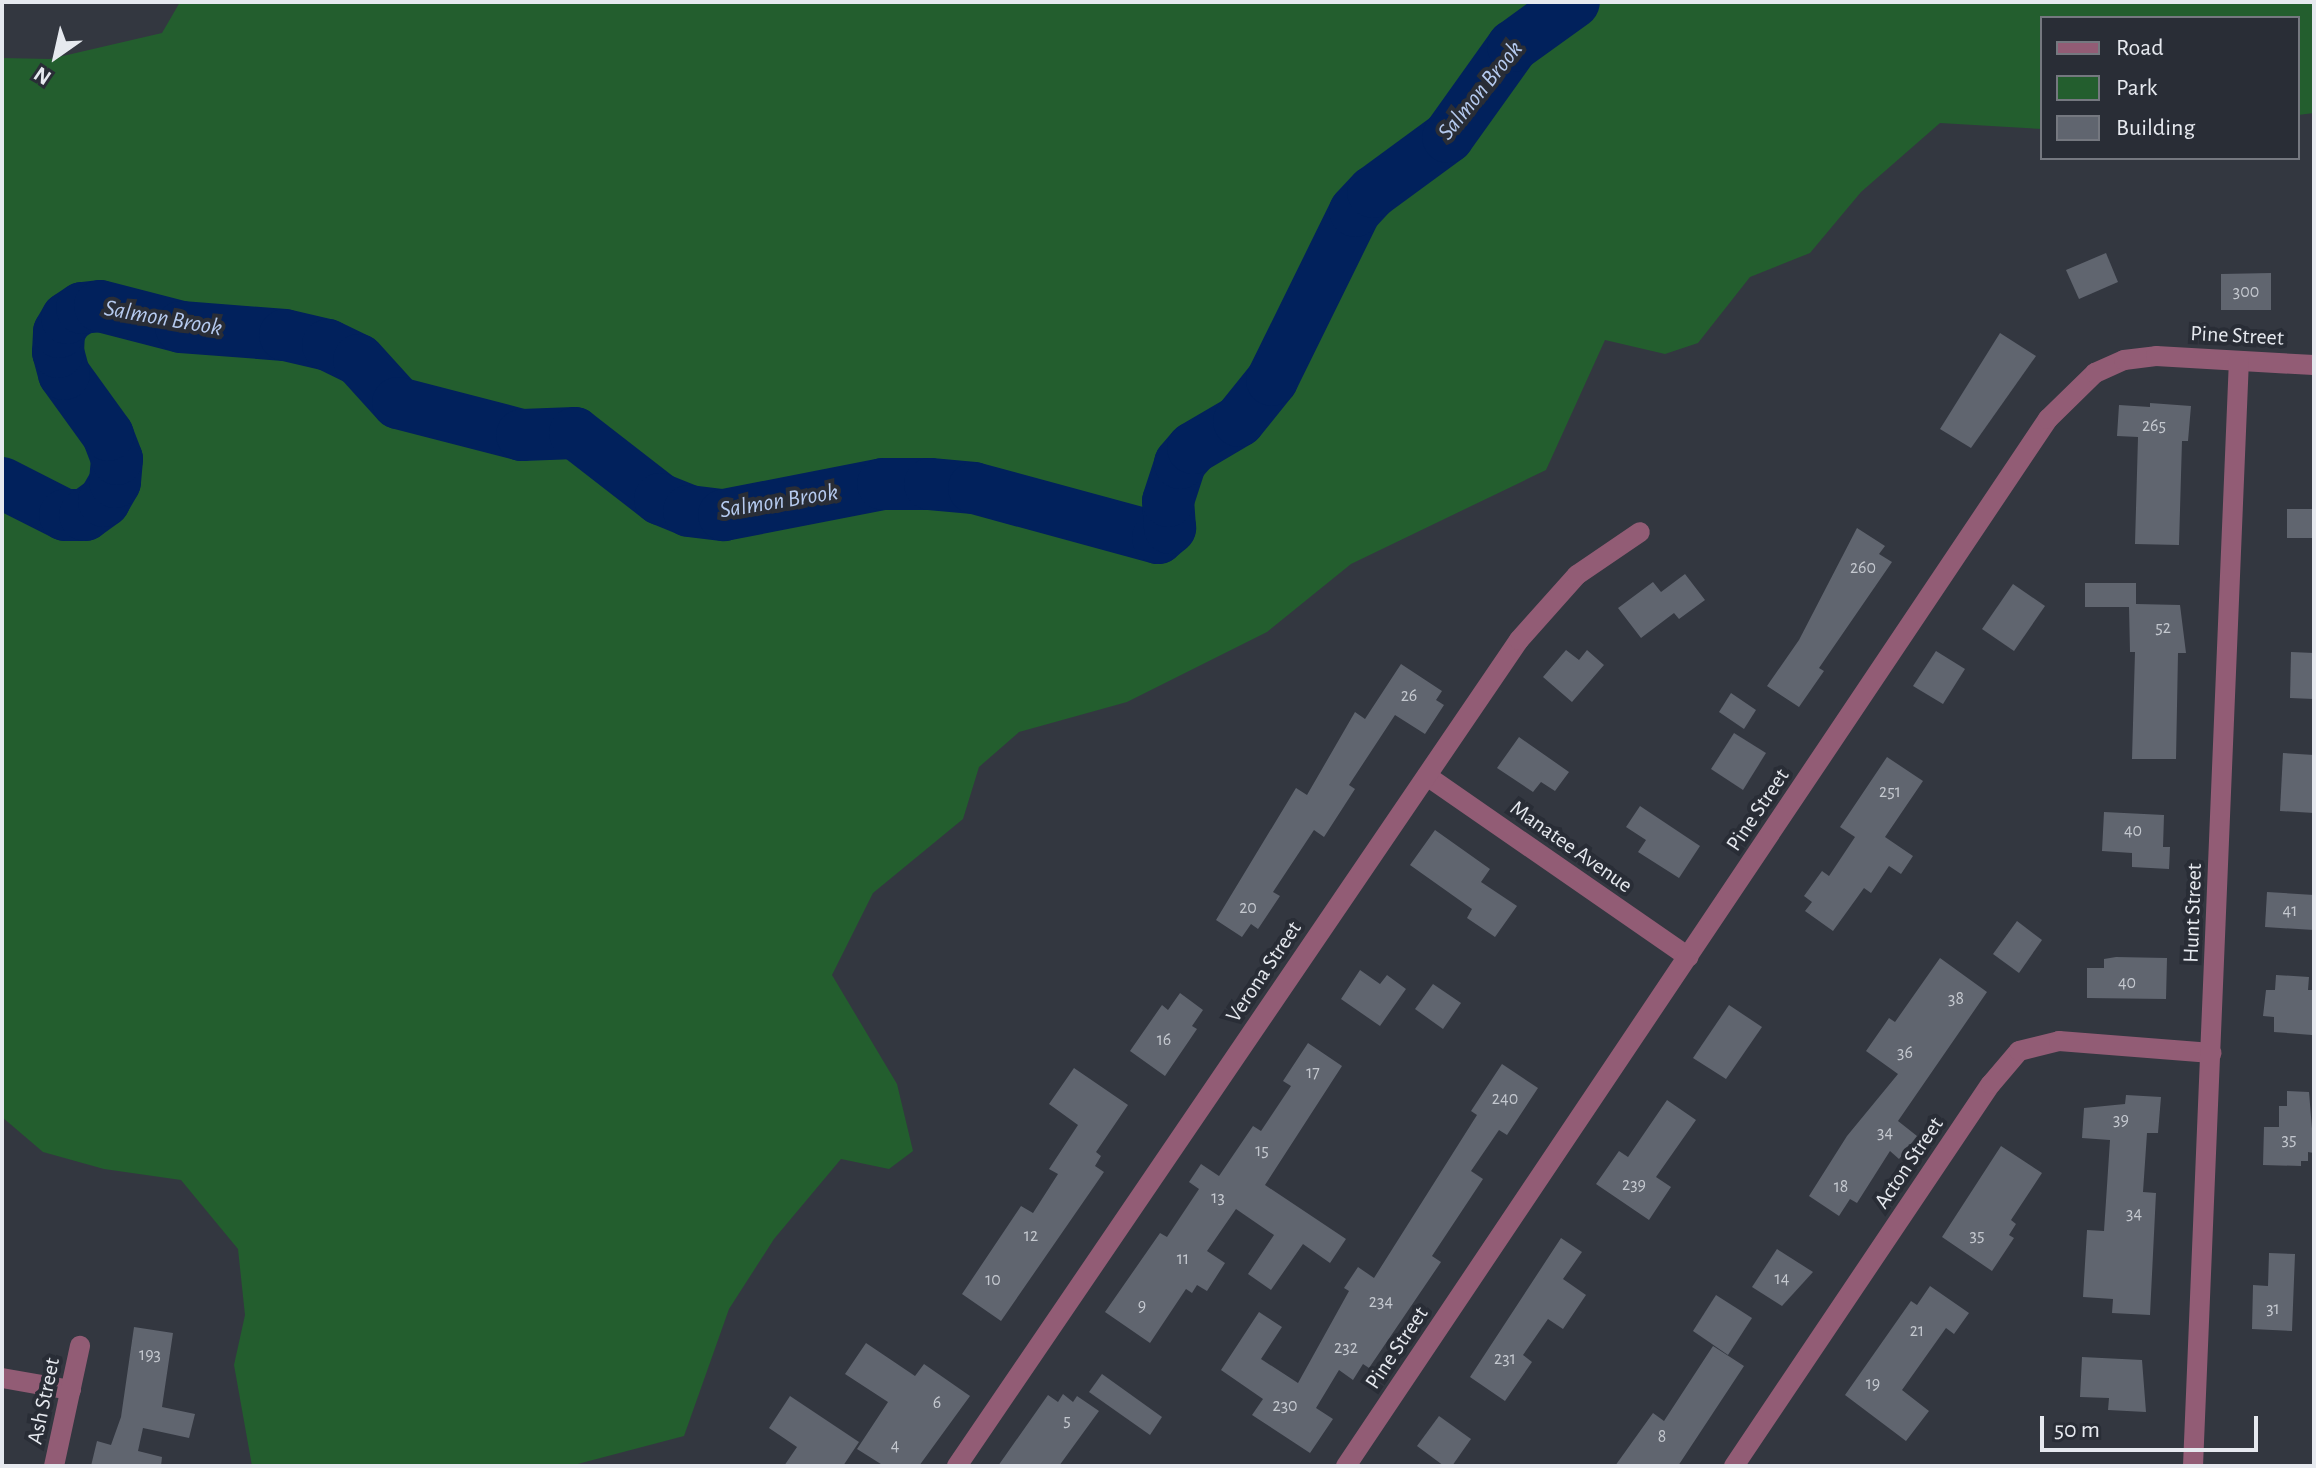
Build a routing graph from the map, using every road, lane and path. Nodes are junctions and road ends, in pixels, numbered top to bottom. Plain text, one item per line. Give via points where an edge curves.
1 (2239, 361) junction
2 (2314, 365) edge
3 (1640, 532) dead end
4 (1427, 776) junction
5 (1688, 957) junction
6 (2212, 1053) junction
7 (80, 1346) dead end
8 (2, 1378) edge
9 (71, 1390) junction
10 (54, 1466) edge
11 (957, 1466) edge
12 (1346, 1466) edge
13 (1734, 1466) edge
14 (2193, 1466) edge

1 - 2 street, Pine Street
1 - 5 street, Pine Street via 2156,356 2124,360 2095,373 2071,394 2048,419
1 - 6 street, Hunt Street
3 - 4 street, Verona Street via 1577,575 1546,606
4 - 5 street, Manatee Avenue
4 - 11 street, Verona Street
5 - 12 street, Pine Street
6 - 13 street, Acton Street via 2059,1041 2019,1051 1991,1084
6 - 14 street, Hunt Street
7 - 9 street, Ash Street
8 - 9 street
9 - 10 street, Ash Street

